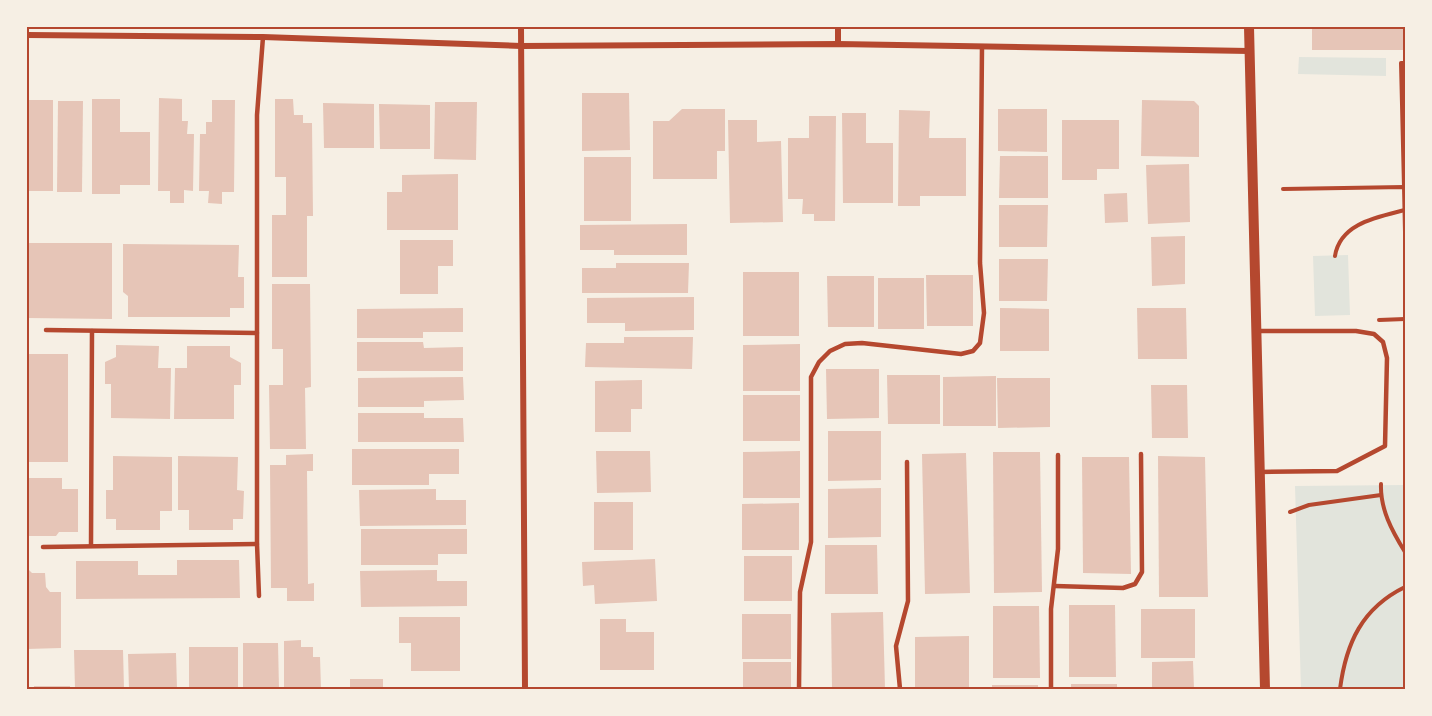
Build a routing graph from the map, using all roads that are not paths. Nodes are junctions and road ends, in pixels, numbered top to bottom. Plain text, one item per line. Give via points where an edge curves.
1 (521, 27) edge
2 (838, 27) edge
3 (1249, 27) edge
4 (27, 35) edge
5 (263, 37) junction
6 (838, 44) junction
7 (521, 46) junction
8 (982, 47) junction
9 (1249, 51) junction
10 (46, 330) dead end
11 (92, 331) junction
12 (1257, 331) junction
13 (257, 333) junction
14 (1141, 454) dead end
15 (1058, 455) dead end
16 (907, 462) dead end
17 (1259, 472) junction
18 (257, 544) junction
19 (91, 545) junction
20 (43, 547) dead end
21 (1055, 586) junction
22 (259, 596) dead end
23 (525, 689) edge
24 (799, 689) edge
25 (900, 689) edge
26 (1051, 689) edge
27 (1265, 689) edge

1 - 7 street
2 - 6 street
3 - 9 street
4 - 5 street
5 - 7 street
5 - 13 lane via 257,115
6 - 7 street
6 - 8 street
7 - 23 street
8 - 9 street
8 - 24 lane via 980,264 984,313 980,343 973,351 961,354 845,344 830,351 811,377 811,542 800,592
9 - 12 street
10 - 11 lane
11 - 13 lane
11 - 19 lane
12 - 17 street
12 - 17 lane via 1356,330 1374,334 1383,342 1387,358 1385,446 1337,471
13 - 18 lane
14 - 21 lane via 1142,572 1135,584 1123,588
15 - 21 lane
16 - 25 lane via 908,601 896,646
17 - 27 street
18 - 19 lane
18 - 22 lane
19 - 20 lane
21 - 26 lane via 1051,609

